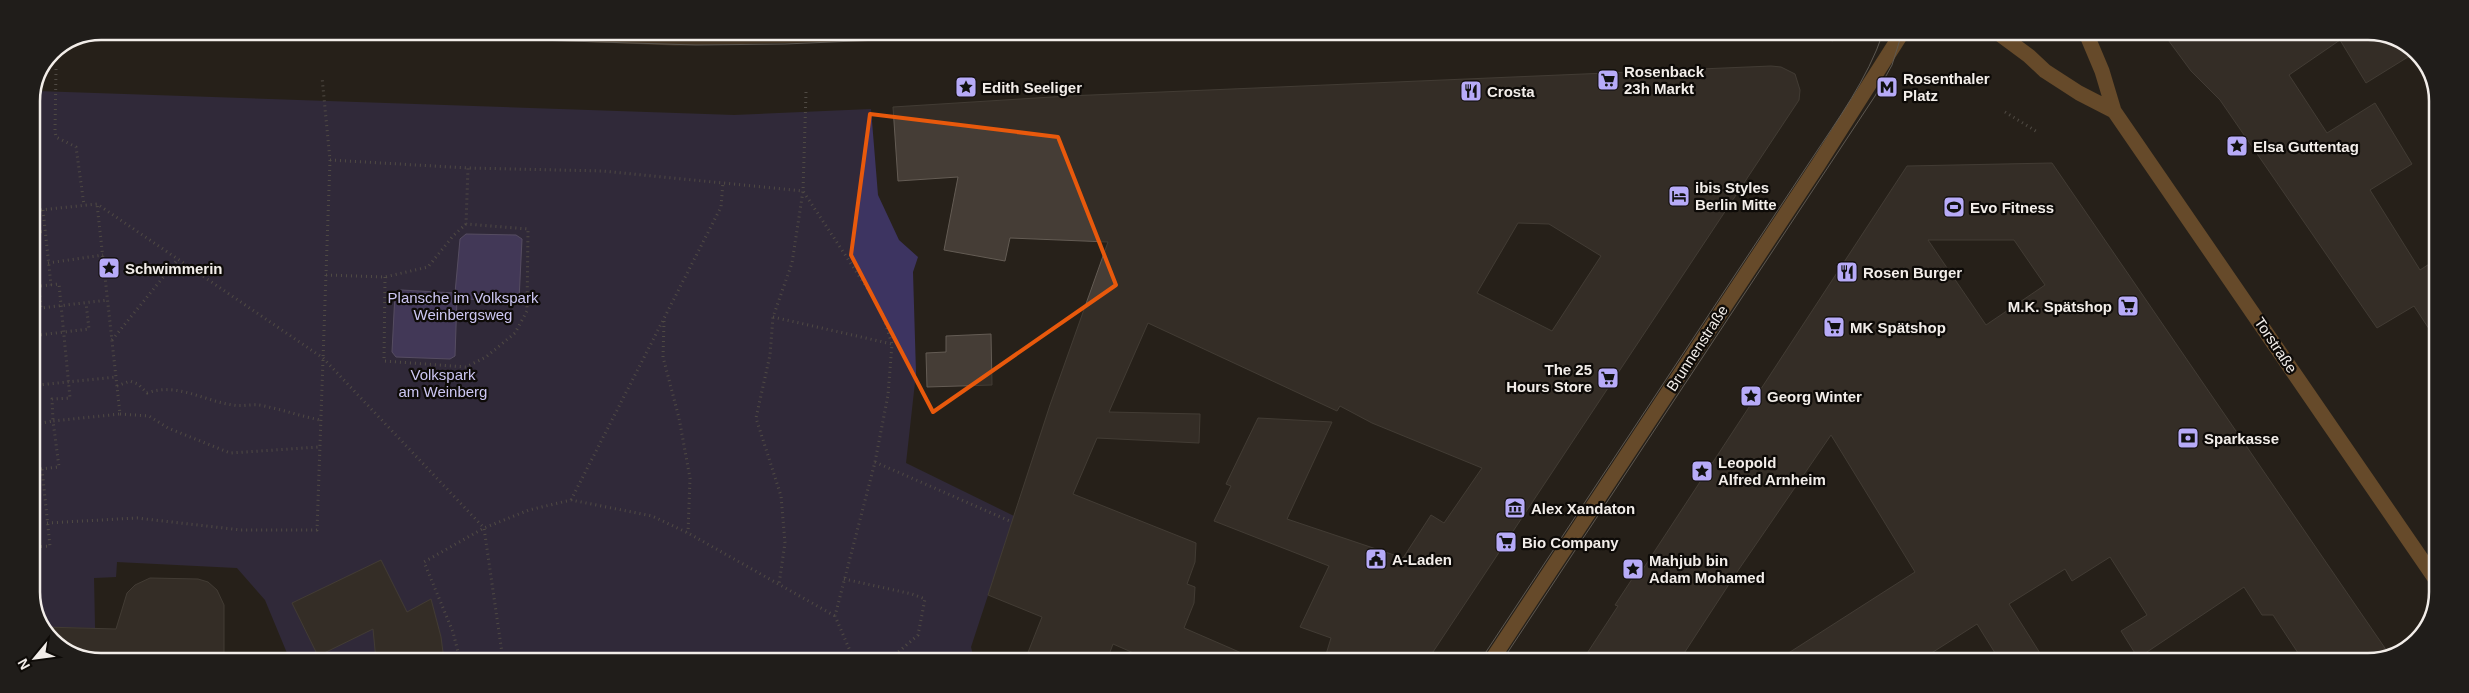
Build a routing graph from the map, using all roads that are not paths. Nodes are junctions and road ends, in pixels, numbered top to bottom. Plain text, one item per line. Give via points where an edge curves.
1 (1898, 40) edge
2 (2007, 40) edge
3 (2089, 40) edge
4 (2114, 111) junction
5 (2429, 570) edge
6 (1496, 653) edge

1 - 6 main road, Brunnenstraße
2 - 4 main road, Torstraße via 2045,71
3 - 4 main road, Torstraße
4 - 5 main road, Torstraße

